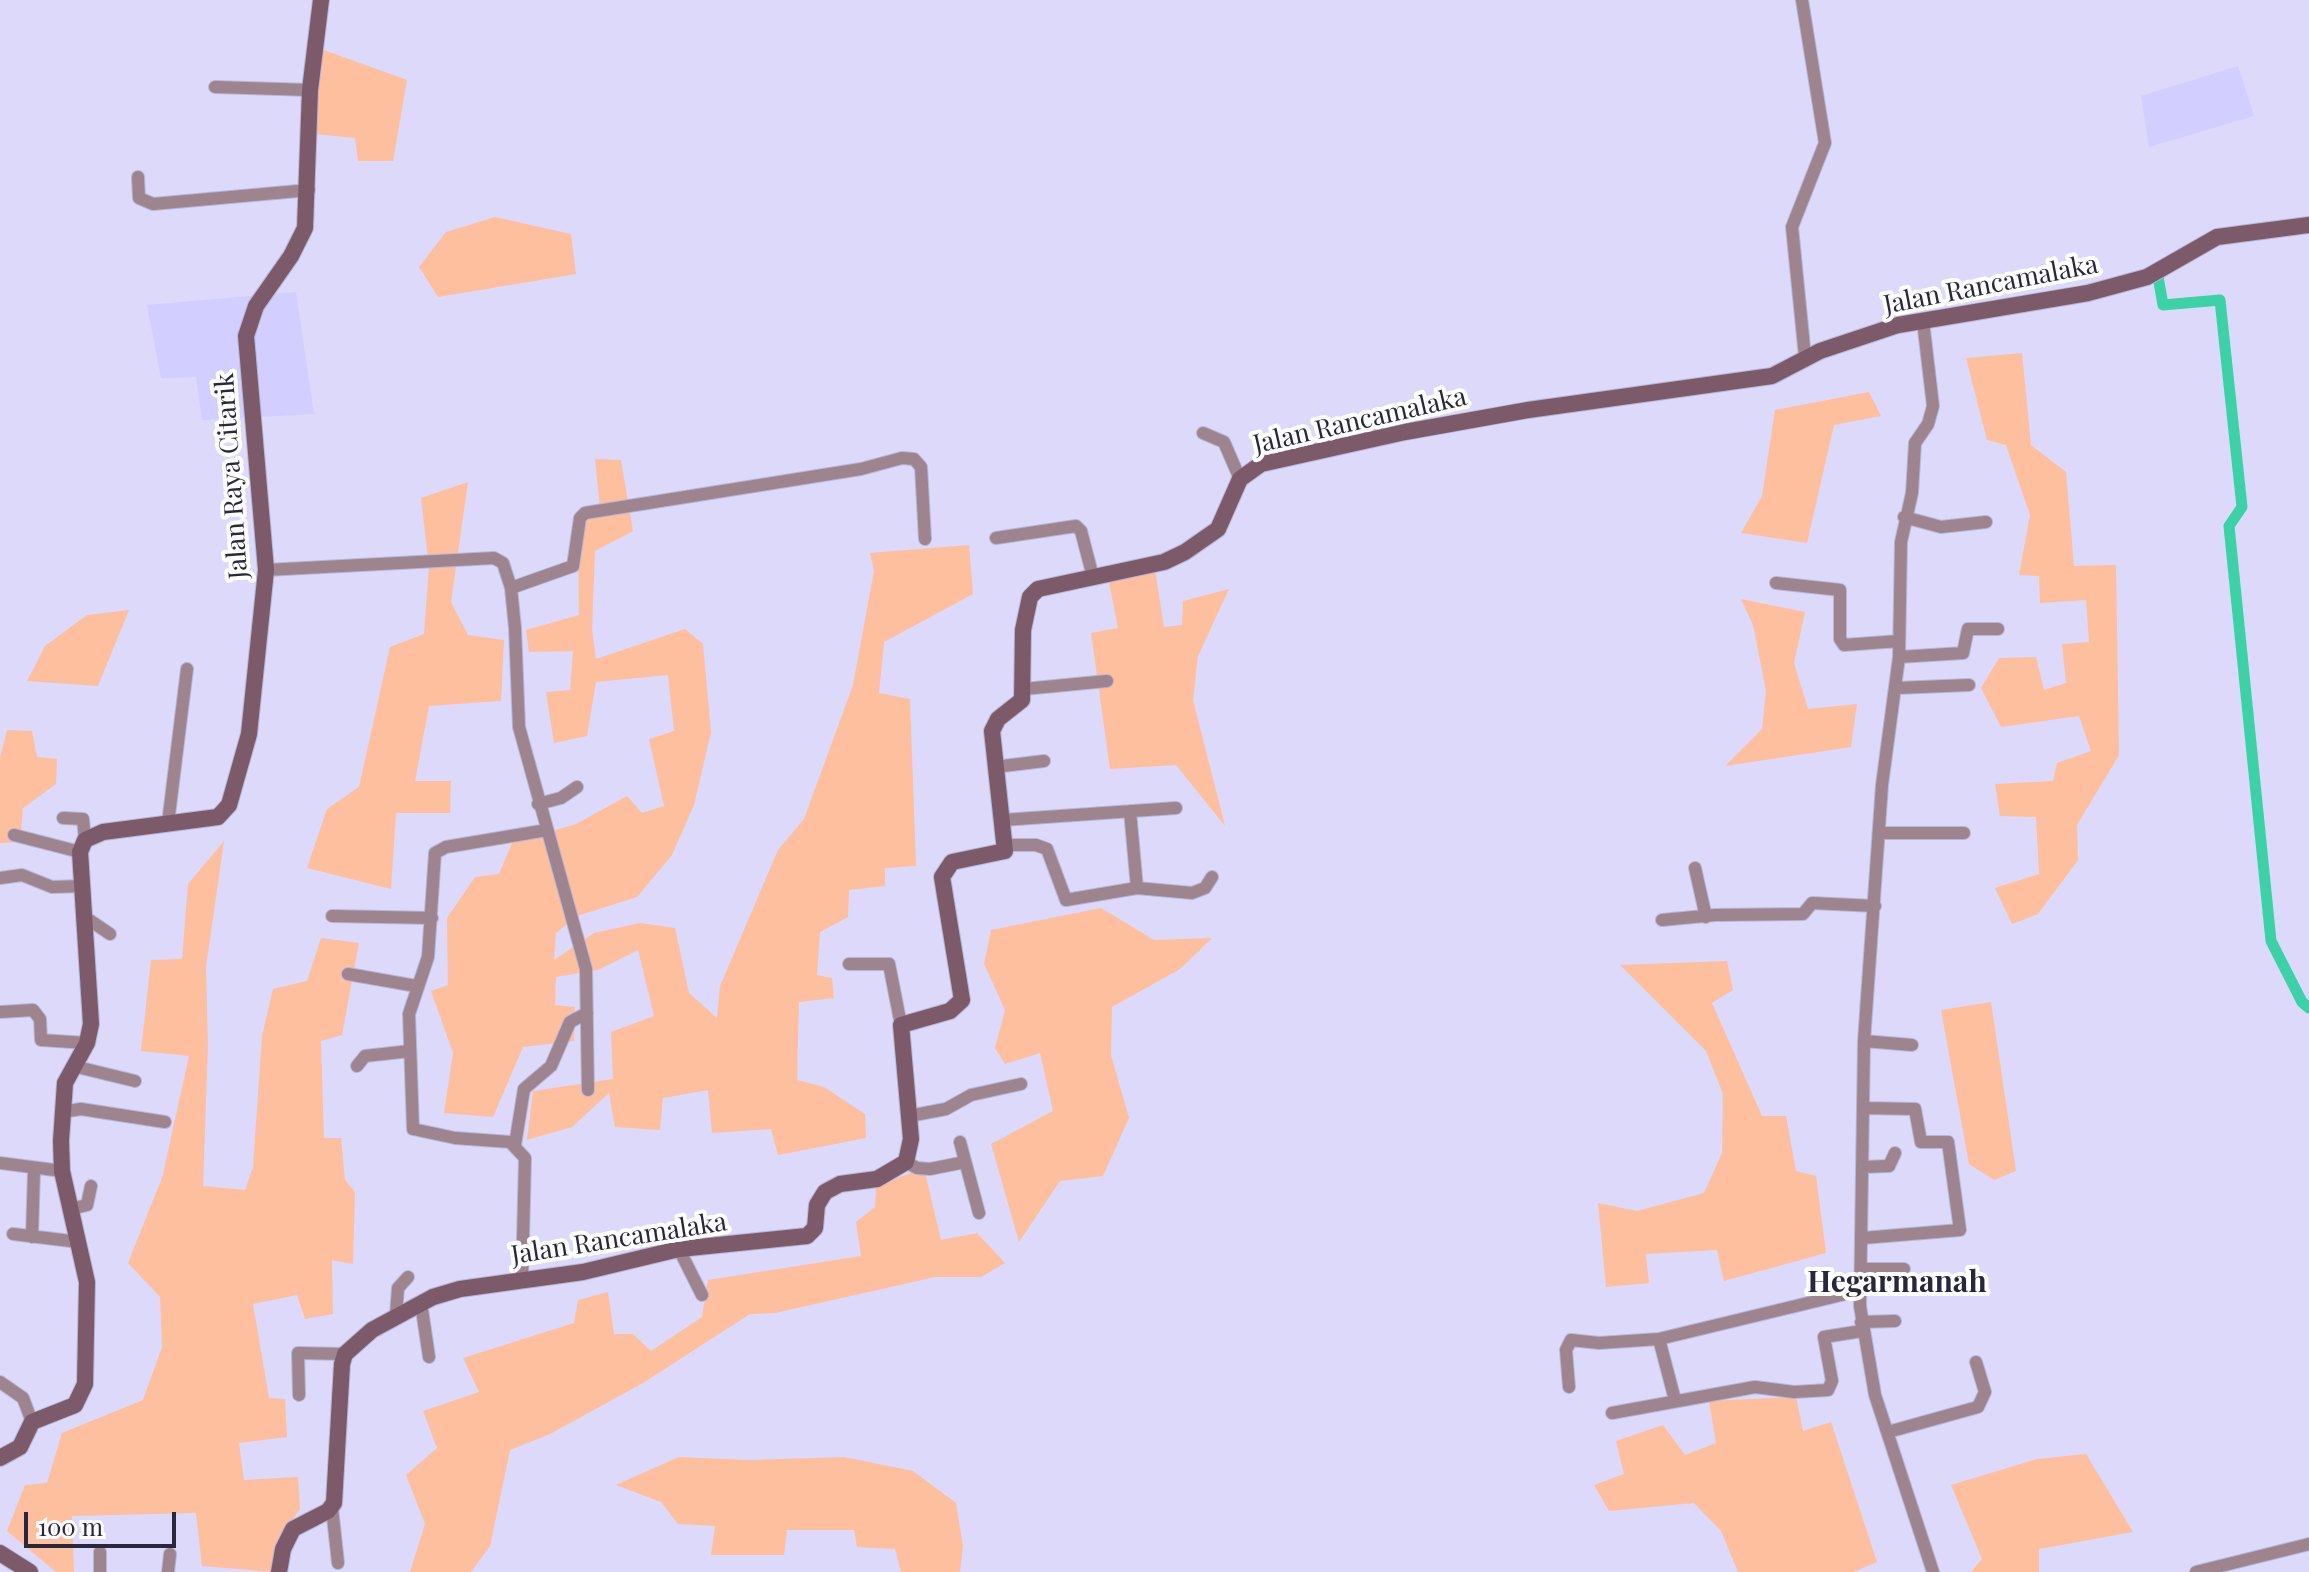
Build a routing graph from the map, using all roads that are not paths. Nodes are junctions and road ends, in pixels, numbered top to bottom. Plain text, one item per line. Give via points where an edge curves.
1 (321, 0) edge
2 (1802, 0) edge
3 (215, 87) dead end
4 (310, 90) junction
5 (138, 177) dead end
6 (309, 190) junction
7 (2309, 225) edge
8 (1923, 321) junction
9 (1805, 357) junction
10 (1203, 433) dead end
11 (1240, 479) junction
12 (1904, 517) junction
13 (1986, 522) dead end
14 (996, 538) dead end
15 (925, 539) dead end
16 (266, 570) junction
17 (1093, 577) junction
18 (1776, 583) dead end
19 (511, 588) junction
20 (1998, 629) dead end
21 (1899, 641) junction
22 (1899, 657) junction
23 (187, 669) dead end
24 (1107, 681) dead end
25 (1969, 685) dead end
26 (1897, 688) junction
27 (1024, 689) junction
28 (1044, 761) dead end
29 (995, 767) junction
30 (577, 787) dead end
31 (538, 804) junction
32 (1176, 808) dead end
33 (1130, 811) junction
34 (63, 818) dead end
35 (1003, 820) junction
36 (168, 823) junction
37 (547, 830) junction
38 (1880, 833) junction
39 (1964, 833) dead end
40 (14, 835) dead end
41 (1006, 845) junction
42 (83, 846) junction
43 (1695, 868) dead end
44 (1212, 877) dead end
45 (0, 878) edge
46 (83, 886) junction
47 (1137, 888) junction
48 (1875, 906) junction
49 (332, 916) dead end
50 (85, 917) junction
51 (1706, 917) junction
52 (432, 918) junction
53 (1662, 920) dead end
54 (110, 934) dead end
55 (849, 964) dead end
56 (348, 974) dead end
57 (416, 986) junction
58 (0, 1012) edge
59 (587, 1013) junction
60 (901, 1025) junction
61 (1864, 1041) junction
62 (87, 1043) junction
63 (1912, 1045) dead end
64 (410, 1051) junction
65 (73, 1066) junction
66 (357, 1066) dead end
67 (135, 1081) dead end
68 (1021, 1084) dead end
69 (588, 1090) dead end
70 (1864, 1108) junction
71 (62, 1112) junction
72 (909, 1116) junction
73 (165, 1122) dead end
74 (960, 1142) dead end
75 (515, 1145) junction
76 (1895, 1153) dead end
77 (906, 1162) junction
78 (965, 1162) junction
79 (0, 1163) edge
80 (1863, 1167) junction
81 (34, 1170) junction
82 (62, 1171) junction
83 (91, 1186) dead end
84 (71, 1209) junction
85 (979, 1213) dead end
86 (13, 1234) dead end
87 (32, 1237) junction
88 (1863, 1238) junction
89 (79, 1242) junction
90 (679, 1249) junction
91 (1863, 1269) junction
92 (1904, 1269) dead end
93 (408, 1277) dead end
94 (522, 1280) junction
95 (1862, 1290) junction
96 (702, 1295) dead end
97 (421, 1303) junction
98 (396, 1315) junction
99 (1895, 1321) dead end
100 (1862, 1326) junction
101 (1659, 1339) junction
102 (345, 1354) junction
103 (429, 1357) dead end
104 (1976, 1362) dead end
105 (0, 1382) edge
106 (1569, 1387) dead end
107 (299, 1395) dead end
108 (1675, 1400) junction
109 (1612, 1413) dead end
110 (32, 1422) junction
111 (1888, 1432) junction
112 (0, 1458) edge
113 (332, 1508) junction
114 (2309, 1544) edge
115 (100, 1552) dead end
116 (0, 1553) edge
117 (170, 1554) dead end
118 (338, 1563) dead end
119 (30, 1572) edge
120 (100, 1572) edge
121 (168, 1572) edge
122 (279, 1572) edge
123 (1933, 1572) edge
124 (2196, 1572) edge

1 - 4 street, Jalan Raya Citarik
2 - 9 street via 1825,143 1792,227
3 - 4 street
4 - 6 street, Jalan Raya Citarik
5 - 6 street via 139,198 153,204
6 - 16 street, Jalan Raya Citarik via 305,228 256,306 246,336
7 - 8 street, Jalan Rancamalaka via 2217,237 2147,277 2117,285
8 - 9 street, Jalan Rancamalaka via 1886,328
8 - 12 street via 1933,406 1915,443 1912,493
9 - 11 street, Jalan Rancamalaka via 1783,372 1761,378 1405,432 1261,464
10 - 11 street via 1224,442
11 - 17 street, Jalan Rancamalaka via 1222,524 1200,543 1164,562
12 - 13 street via 1941,527
12 - 21 street
14 - 17 street via 1076,526
15 - 19 street via 921,467 914,459 902,458 585,513 573,566
16 - 19 street via 494,558 503,563
16 - 36 street, Jalan Raya Citarik via 249,734 229,805 211,819
17 - 27 street, Jalan Rancamalaka via 1043,587 1030,597 1022,638
18 - 21 street via 1840,590 1844,645
19 - 31 street via 519,727
20 - 22 street via 1968,629 1963,653
21 - 22 street
22 - 26 street
23 - 36 street
24 - 27 street
25 - 26 street
26 - 38 street via 1884,763
27 - 29 street via 1022,700 994,725
28 - 29 street
29 - 35 street
30 - 31 street
31 - 37 street
32 - 33 street
33 - 35 street
33 - 47 street
34 - 42 street via 83,819
35 - 41 street
36 - 42 street, Jalan Raya Citarik via 123,827
37 - 52 street via 435,853
37 - 59 street via 586,969
38 - 39 street
38 - 48 street
40 - 42 street
41 - 47 street via 1047,849 1066,900
41 - 60 street via 1000,855 952,862 944,870 962,1000 950,1011
42 - 46 street
43 - 51 street
44 - 47 street via 1205,888 1192,893
45 - 46 street via 22,875 52,887
46 - 50 street
48 - 51 street via 1812,903 1803,914
48 - 61 street
49 - 52 street
50 - 54 street
50 - 62 street via 91,1024
51 - 53 street
52 - 57 street via 428,957
55 - 60 street via 889,964
56 - 57 street
57 - 64 street via 409,1014
58 - 62 street via 33,1010 40,1019 41,1040
59 - 69 street
59 - 75 street via 570,1022 551,1066 524,1089
60 - 72 street
61 - 63 street
61 - 70 street
62 - 65 street
64 - 66 street via 365,1056
64 - 75 street via 411,1124 416,1132
65 - 67 street
65 - 71 street
68 - 72 street
70 - 80 street
70 - 88 street via 1915,1109 1921,1142 1948,1142 1960,1230
71 - 73 street via 81,1109
71 - 82 street
72 - 77 street
74 - 78 street
75 - 94 street via 525,1158
76 - 80 street via 1889,1166
77 - 78 street via 930,1169
77 - 90 street, Jalan Rancamalaka via 877,1179 840,1184 825,1192 817,1205 815,1228 807,1236
78 - 85 street
79 - 81 street
80 - 88 street
81 - 82 street
81 - 87 street
82 - 84 street
83 - 84 street via 87,1205
84 - 89 street
86 - 87 street
87 - 89 street
88 - 91 street
89 - 110 street via 87,1282 85,1384 71,1408
90 - 94 street, Jalan Rancamalaka
90 - 96 street
91 - 92 street
91 - 95 street
93 - 98 street via 398,1288
94 - 97 street, Jalan Rancamalaka via 460,1289
95 - 100 street
95 - 101 street
97 - 98 street, Jalan Rancamalaka
97 - 103 street
98 - 102 street, Jalan Rancamalaka
99 - 100 street
100 - 108 street via 1824,1337 1832,1381 1828,1390 1755,1387
100 - 111 street
101 - 106 street via 1568,1341
101 - 108 street
102 - 107 street via 298,1353
102 - 113 street
104 - 111 street via 1985,1392 1978,1407
105 - 110 street via 23,1398
108 - 109 street
110 - 112 street via 20,1447
111 - 123 street
113 - 118 street
113 - 122 street via 293,1529
114 - 124 street
115 - 120 street
116 - 119 street
117 - 121 street

